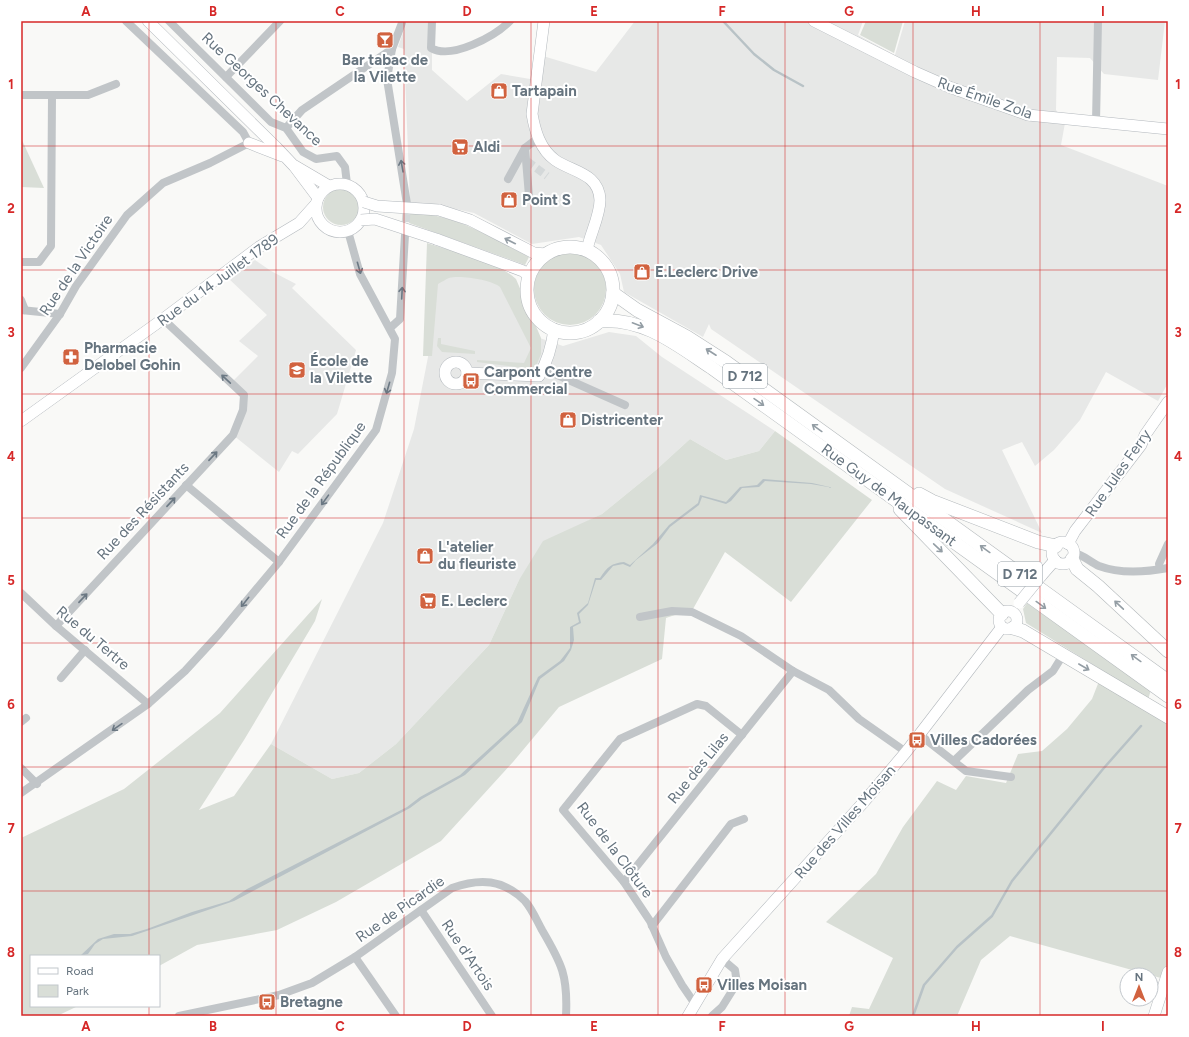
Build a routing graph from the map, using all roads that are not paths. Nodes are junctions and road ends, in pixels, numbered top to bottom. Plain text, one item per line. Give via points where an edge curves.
1 (126, 21) edge
2 (148, 21) edge
3 (169, 21) edge
4 (280, 21) edge
5 (432, 21) edge
6 (510, 21) edge
7 (544, 21) edge
8 (814, 21) edge
9 (1098, 21) edge
10 (402, 24) dead end
11 (392, 49) junction
12 (226, 77) junction
13 (116, 84) dead end
14 (21, 95) edge
15 (52, 95) junction
16 (1096, 122) junction
17 (286, 128) junction
18 (1168, 129) edge
19 (538, 138) junction
20 (249, 143) junction
21 (525, 148) junction
22 (290, 162) junction
23 (508, 179) dead end
24 (347, 184) junction
25 (329, 186) junction
26 (528, 196) dead end
27 (317, 201) junction
28 (364, 202) junction
29 (407, 204) tunnel mouth
30 (361, 220) junction
31 (299, 223) junction
32 (321, 224) junction
33 (348, 231) junction
34 (405, 235) tunnel mouth
35 (587, 250) junction
36 (546, 254) junction
37 (21, 262) edge
38 (530, 276) junction
39 (613, 293) junction
40 (21, 300) edge
41 (23, 310) edge
42 (60, 314) junction
43 (162, 320) junction
44 (599, 321) junction
45 (390, 328) junction
46 (554, 329) junction
47 (21, 368) edge
48 (544, 369) junction
49 (467, 373) dead end
50 (1168, 402) edge
51 (625, 405) dead end
52 (21, 421) edge
53 (871, 467) junction
54 (186, 485) junction
55 (896, 500) junction
56 (1168, 544) edge
57 (1067, 550) junction
58 (1055, 560) junction
59 (279, 562) junction
60 (1164, 569) edge
61 (21, 593) edge
62 (640, 617) dead end
63 (1008, 620) junction
64 (56, 626) junction
65 (85, 650) junction
66 (1168, 651) edge
67 (1063, 655) junction
68 (793, 671) junction
69 (61, 678) dead end
70 (1168, 681) edge
71 (1168, 696) edge
72 (148, 704) junction
73 (1168, 717) edge
74 (742, 735) junction
75 (920, 735) junction
76 (906, 752) junction
77 (954, 760) junction
78 (21, 768) edge
79 (1011, 777) dead end
80 (37, 784) junction
81 (21, 793) edge
82 (744, 819) dead end
83 (624, 882) junction
84 (421, 910) junction
85 (652, 926) junction
86 (355, 957) junction
87 (722, 960) junction
88 (1168, 972) edge
89 (696, 1004) junction
90 (196, 1014) edge
91 (179, 1016) edge
92 (396, 1016) edge
93 (492, 1016) edge
94 (566, 1016) edge
95 (688, 1016) edge
96 (712, 1016) edge
97 (1154, 1016) edge

1 - 20 street via 243,132
2 - 22 main road
3 - 12 street, Rue Georges Chevance
4 - 12 street
5 - 6 street via 431,48 438,52 452,51 484,40
7 - 19 main road via 532,114
8 - 16 main road, Rue Émile Zola via 915,72 1009,109 1028,115
9 - 16 street
10 - 11 street
11 - 17 street via 302,110
29 -> 11 street via 387,78
12 - 17 street, Rue Georges Chevance via 271,122
13 - 15 street via 88,95
14 - 15 street
15 - 37 street via 51,246 39,262
16 - 18 main road, Rue Émile Zola
17 - 24 street, Rue Georges Chevance via 303,152 316,158 338,156 345,167
19 - 21 street
19 - 35 main road via 554,159 586,175 598,190 599,205
20 - 22 main road
20 - 42 street, Rue de la Victoire via 163,183 127,215 76,286
21 - 23 street
21 - 26 street
22 - 25 main road
22 - 27 main road
24 - 25 main road
24 - 28 main road via 358,191
25 - 27 main road via 322,191
27 - 31 main road, Rue du 14 Juillet 1789
27 - 32 main road via 316,211
28 - 30 main road
36 -> 28 main road, bridge via 534,253 470,220 439,210 377,206
30 - 33 main road
30 - 38 main road, bridge via 374,219 436,239
31 - 32 main road
31 - 43 main road, Rue du 14 Juillet 1789 via 259,247
32 - 33 main road via 335,232
33 -> 45 street, Rue de la République via 360,274
45 -> 34 street via 400,319
35 - 36 main road via 559,248
35 - 39 main road via 607,267
36 - 38 main road via 536,264
38 - 46 main road via 527,289 534,313 543,323
39 - 44 main road via 606,313
53 -> 39 main road, Rue Guy de Maupassant / D 712 via 726,362 637,310
40 - 41 street
41 - 42 street
42 - 47 street, Rue de la Victoire
43 - 52 main road, Rue du 14 Juillet 1789
54 -> 43 street, Rue des Résistants via 233,435 243,410 244,395
44 - 46 main road via 578,332
44 -> 55 main road, Rue Guy de Maupassant / D 712 via 631,322 674,344 712,368
45 -> 59 street, Rue de la République via 395,340 392,373 376,430
46 - 48 main road via 553,342
48 - 49 main road via 539,376 533,377
48 - 51 street
50 - 57 main road, Rue Jules Ferry via 1141,445 1075,532
53 - 57 main road via 932,501 1038,542
70 -> 53 main road, Rue Guy de Maupassant / D 712
54 - 59 street
64 -> 54 street, Rue des Résistants
55 -> 63 main road via 915,526
55 -> 71 main road, Rue Guy de Maupassant / D 712
56 - 60 street via 1159,564
57 - 58 main road via 1053,551
57 - 58 main road via 1064,564
57 - 60 street via 1112,570
66 -> 57 main road via 1077,569
58 - 63 main road, Rue des Villes Moisan, bridge
59 -> 72 street, Rue de la République via 185,671
61 - 64 street, Rue du Tertre
62 - 68 street via 672,611 692,612 741,636
63 - 67 main road
63 - 75 main road, Rue des Villes Moisan
64 - 65 street, Rue du Tertre
65 - 69 street
65 - 72 street, Rue du Tertre
67 -> 73 main road
67 - 77 street via 1053,671 1028,690
68 - 74 street, Rue des Lilas
68 - 76 street via 829,690 859,719
72 -> 80 street, Rue de la République
74 - 83 street, Rue des Lilas
74 - 83 street, Rue de la Clôture via 706,706 697,704 620,739 610,751 563,810
75 - 76 main road, Rue des Villes Moisan
75 - 77 street
76 - 87 main road, Rue des Villes Moisan
77 - 79 street via 966,771
78 - 80 street
80 - 81 street, Rue de la République
82 - 85 street via 731,824
83 - 85 street, Rue de la Clôture
84 - 86 street, Rue de Picardie
84 - 93 street, Rue d'Artois
84 - 94 street, Rue de Picardie via 452,888 469,882 505,886 526,902 554,951 563,971 567,994
85 - 89 street, Rue de la Clôture via 682,985
86 - 90 street, Rue de Picardie via 312,982 279,995
86 - 92 street
87 - 89 main road, Rue des Villes Moisan
87 - 96 street via 735,970 737,983 722,1007
88 - 97 main road
89 - 95 main road, Rue des Villes Moisan
90 - 91 street, Rue de Picardie

